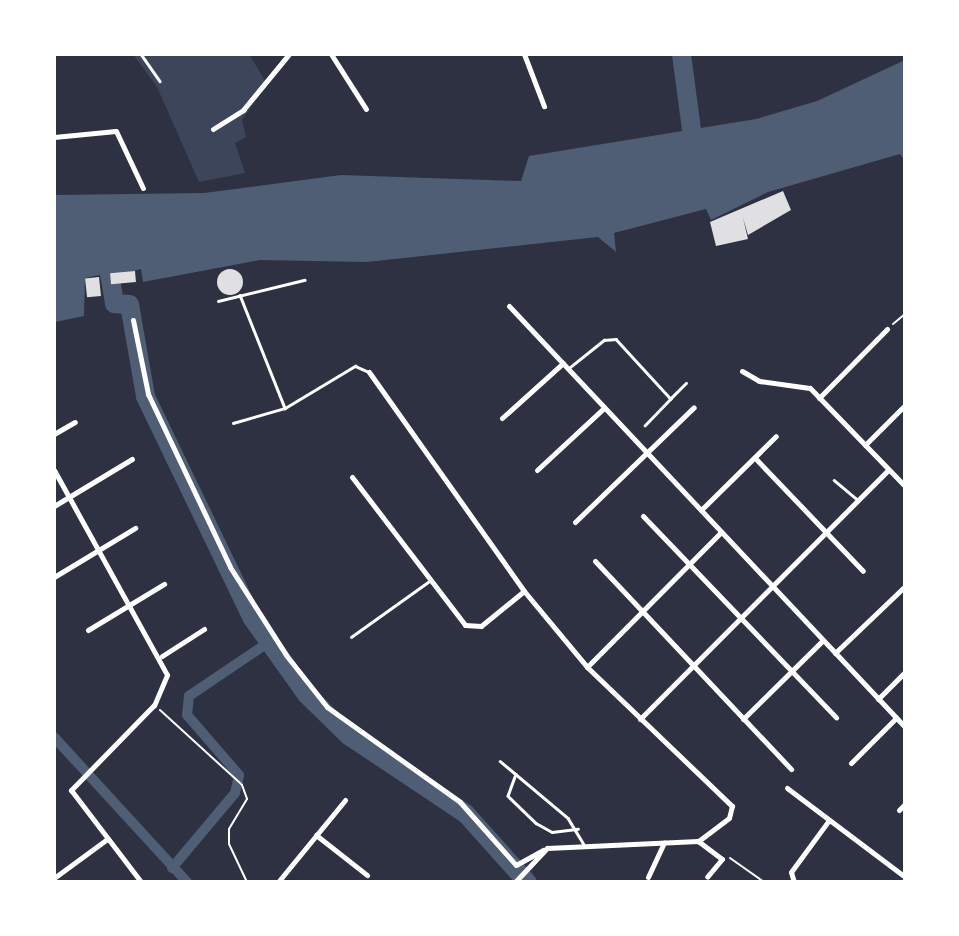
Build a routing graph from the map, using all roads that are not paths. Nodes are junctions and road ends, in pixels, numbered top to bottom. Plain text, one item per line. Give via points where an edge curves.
1 (141, 54) edge
2 (289, 54) edge
3 (331, 54) edge
4 (524, 54) edge
5 (160, 82) dead end
6 (544, 106) dead end
7 (366, 109) dead end
8 (213, 129) dead end
9 (54, 137) edge
10 (144, 188) dead end
11 (304, 280) dead end
12 (240, 295) junction
13 (218, 300) dead end
14 (509, 306) dead end
15 (133, 320) dead end
16 (887, 329) road end
17 (563, 363) junction
18 (569, 368) junction
19 (742, 371) dead end
20 (369, 372) joint
21 (685, 383) dead end
22 (819, 398) junction
23 (671, 399) junction
24 (905, 405) edge
25 (694, 407) dead end
26 (285, 408) junction
27 (604, 408) junction
28 (502, 418) dead end
29 (75, 422) dead end
30 (233, 423) dead end
31 (645, 426) dead end
32 (54, 434) edge
33 (776, 436) dead end
34 (865, 445) junction
35 (647, 452) junction
36 (755, 457) junction
37 (132, 458) dead end
38 (54, 470) edge
39 (537, 470) dead end
40 (888, 470) junction
41 (352, 477) dead end
42 (834, 480) dead end
43 (905, 486) edge
44 (69, 496) junction
45 (858, 500) junction
46 (54, 506) edge
47 (701, 510) junction
48 (643, 516) dead end
49 (575, 522) dead end
50 (135, 528) dead end
51 (721, 532) junction
52 (826, 532) junction
53 (101, 550) junction
54 (596, 561) dead end
55 (689, 564) junction
56 (863, 571) dead end
57 (54, 577) edge
58 (428, 582) junction
59 (164, 584) dead end
60 (905, 586) edge
61 (772, 587) junction
62 (524, 591) junction
63 (131, 602) junction
64 (642, 611) junction
65 (741, 618) junction
66 (204, 629) dead end
67 (88, 630) dead end
68 (351, 637) dead end
69 (823, 640) junction
70 (835, 653) junction
71 (162, 656) junction
72 (693, 666) junction
73 (587, 667) junction
74 (792, 671) junction
75 (905, 672) edge
76 (878, 699) junction
77 (836, 716) dead end
78 (896, 718) junction
79 (640, 719) junction
80 (743, 719) junction
81 (905, 727) edge
82 (500, 761) dead end
83 (851, 763) dead end
84 (791, 769) dead end
85 (516, 774) junction
86 (787, 788) dead end
87 (345, 800) dead end
88 (905, 804) edge
89 (899, 810) dead end
90 (829, 820) junction
91 (578, 829) junction
92 (316, 835) junction
93 (107, 839) junction
94 (698, 841) junction
95 (664, 842) junction
96 (585, 846) junction
97 (542, 851) junction
98 (367, 875) dead end
99 (648, 877) dead end
100 (707, 877) dead end
101 (905, 877) edge
102 (55, 880) edge
103 (141, 882) edge
104 (278, 882) edge
105 (515, 882) edge
106 (794, 882) edge

1 - 5 lane
2 - 8 street via 243,110
3 - 7 street
4 - 6 street
9 - 10 street via 116,131
11 - 12 lane
12 - 13 lane
12 - 26 lane
14 - 17 street
15 - 97 street via 139,364 158,417 230,567 286,655 327,707 460,802 516,865
16 - 22 street
17 - 18 street
17 - 28 street
18 - 23 lane via 613,337
18 - 27 street
19 - 22 street via 759,381 804,386
20 - 26 lane via 355,366
20 - 62 street
21 - 23 lane
22 - 34 street
23 - 31 lane
24 - 34 street
25 - 35 street
26 - 30 lane
27 - 35 street
27 - 39 street
29 - 32 street
33 - 36 street
34 - 40 street
35 - 47 street
35 - 49 street
36 - 47 street
36 - 52 street
37 - 44 street
38 - 44 street
40 - 43 street
40 - 45 street
41 - 58 street
42 - 45 lane
44 - 46 street
44 - 53 street
45 - 52 street
47 - 51 street
48 - 55 street
50 - 53 street
51 - 55 street
51 - 61 street
52 - 56 street
52 - 61 street
53 - 57 street
53 - 63 street
54 - 64 street
55 - 64 street
55 - 65 street
58 - 62 street via 471,628
58 - 68 lane
59 - 63 street
60 - 70 street
61 - 65 street
61 - 69 street
62 - 73 street
63 - 67 street
63 - 71 street
64 - 72 street
64 - 73 street
65 - 72 street
65 - 74 street
66 - 71 street
69 - 70 street
69 - 74 street
70 - 76 street
71 - 93 street via 167,682 154,705 71,790
72 - 79 street
72 - 80 street
73 - 79 street
74 - 77 street
74 - 80 street
75 - 76 street
76 - 78 street
78 - 81 street
78 - 83 street
79 - 94 street via 730,800 729,818
80 - 84 street
82 - 85 lane
85 - 91 lane
85 - 91 lane via 508,796 536,823 552,832
86 - 90 street
87 - 92 street
88 - 89 street
90 - 101 street
90 - 106 street via 791,872
91 - 96 lane
92 - 98 street
92 - 104 street
93 - 102 street
93 - 103 street
94 - 95 street
94 - 100 street via 722,859
95 - 96 street
95 - 99 street
96 - 97 street
97 - 105 street

